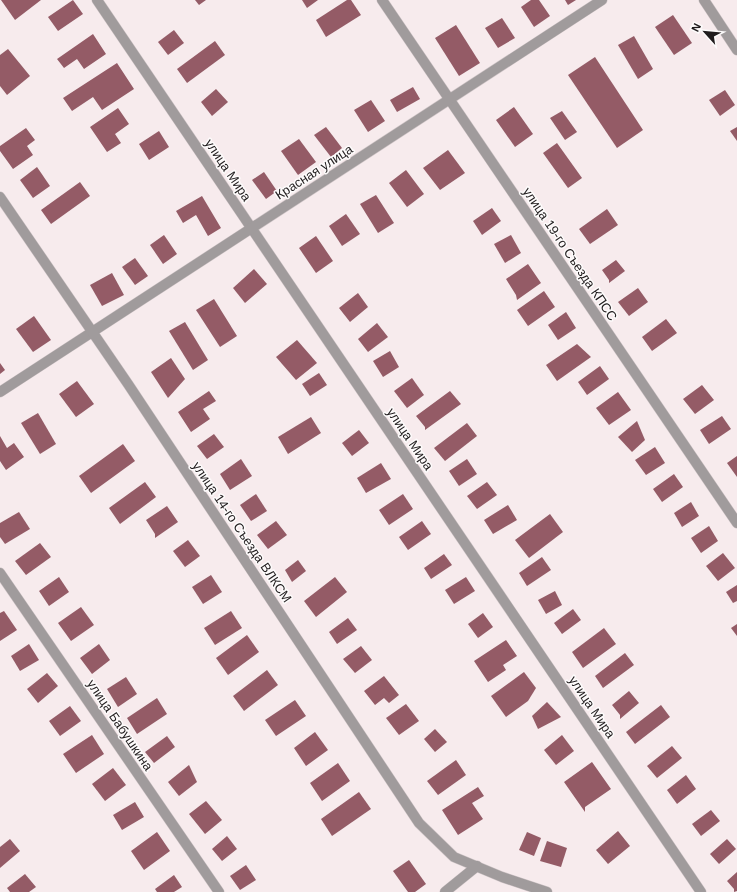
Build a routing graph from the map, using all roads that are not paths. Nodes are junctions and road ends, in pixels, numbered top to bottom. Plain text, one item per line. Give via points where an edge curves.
1 (97, 0) edge
2 (382, 0) edge
3 (602, 0) edge
4 (704, 0) edge
5 (737, 50) edge
6 (450, 99) junction
7 (0, 197) edge
8 (252, 229) junction
9 (93, 332) junction
10 (0, 392) edge
11 (737, 523) edge
12 (0, 573) edge
13 (477, 866) junction
14 (219, 892) edge
15 (445, 892) edge
16 (547, 892) edge
17 (702, 892) edge

1 - 8 street, улица Мира
2 - 6 street, улица 19-го Съезда КПСС
3 - 6 street, Красная улица
4 - 5 street
6 - 8 street, Красная улица
6 - 11 street, улица 19-го Съезда КПСС
7 - 9 street, улица 14-го Съезда ВЛКСМ
8 - 9 street, Красная улица
8 - 17 street, улица Мира
9 - 10 street, Красная улица
9 - 13 street, улица 14-го Съезда ВЛКСМ via 419,824 454,857
12 - 14 street, улица Бабушкина
13 - 15 street
13 - 16 street, улица 14-го Съезда ВЛКСМ

